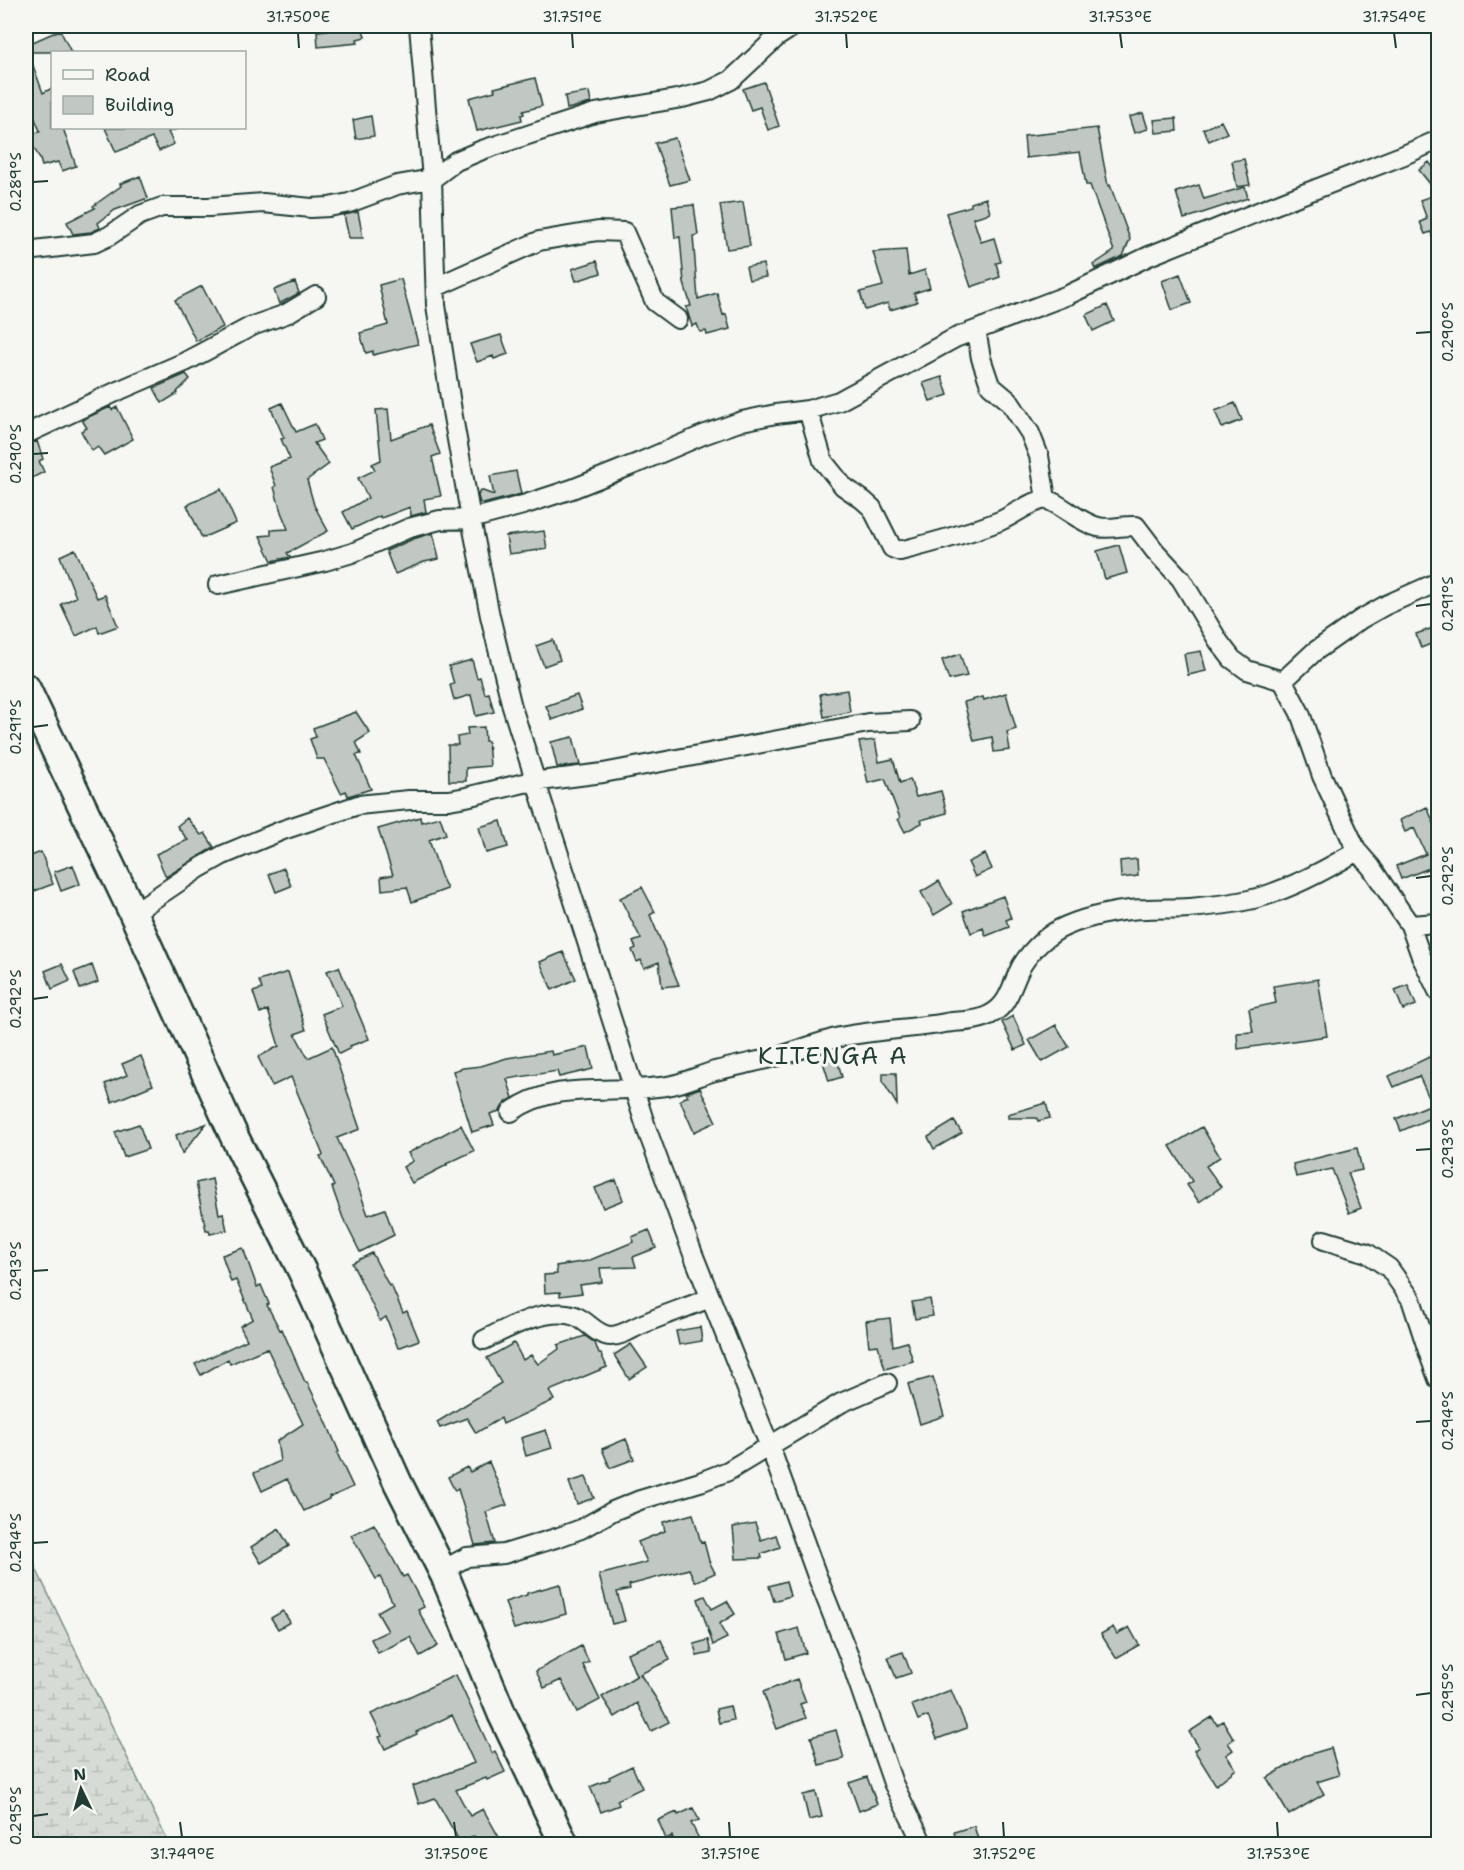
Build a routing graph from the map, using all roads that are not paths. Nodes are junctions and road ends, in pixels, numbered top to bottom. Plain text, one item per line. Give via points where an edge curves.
1 (419, 26) edge
2 (794, 26) edge
3 (1438, 140) edge
4 (432, 179) junction
5 (26, 251) edge
6 (436, 287) junction
7 (316, 296) dead end
8 (678, 319) dead end
9 (976, 330) junction
10 (808, 410) junction
11 (26, 435) edge
12 (1046, 498) junction
13 (471, 519) junction
14 (1438, 582) edge
15 (218, 585) dead end
16 (1283, 681) junction
17 (26, 688) edge
18 (910, 721) dead end
19 (537, 782) junction
20 (1357, 851) junction
21 (133, 913) junction
22 (1438, 923) edge
23 (1410, 925) junction
24 (1438, 991) edge
25 (635, 1090) junction
26 (510, 1112) dead end
27 (1324, 1240) dead end
28 (710, 1298) junction
29 (484, 1340) dead end
30 (1438, 1377) edge
31 (887, 1383) dead end
32 (770, 1447) junction
33 (445, 1576) junction
34 (564, 1845) edge
35 (923, 1845) edge

1 - 4 street
2 - 4 street via 731,80 709,90 595,113 482,150 456,161
3 - 9 street
4 - 5 street via 397,185 329,207 263,203 162,207 140,215 94,243
4 - 6 street
6 - 8 street via 539,241 598,231 624,232 655,302
6 - 13 street
7 - 11 street via 286,314 252,326
9 - 10 street via 839,402
9 - 12 street via 990,385 1009,400 1030,433 1039,456
10 - 12 street via 823,461 843,486 872,508 892,548 900,551 979,528
10 - 13 street via 742,421 572,489
12 - 16 street via 1100,527 1136,526 1180,579 1232,659 1247,670
13 - 15 street via 440,520 409,528 352,553
13 - 19 street via 512,707
14 - 16 street via 1361,619 1314,652
16 - 20 street
17 - 21 main road
18 - 19 street via 868,723
19 - 21 street via 449,800 409,800 342,810 224,855
19 - 25 street
20 - 23 street
20 - 25 street via 1299,882 1257,898 1187,908 1125,911 1064,927 1035,949 1003,1005 983,1017 925,1028 865,1032 673,1085
21 - 33 main road via 235,1138
22 - 23 street
23 - 24 street
25 - 26 street via 567,1090 523,1103
25 - 28 street
27 - 30 street via 1367,1253 1389,1268 1411,1299
28 - 29 street via 621,1334 601,1334 576,1316 562,1314 508,1327
28 - 32 street
31 - 32 street via 841,1403
32 - 33 street via 700,1482 640,1500 559,1537 504,1554 467,1557 454,1564
32 - 35 street via 893,1783
33 - 34 main road via 502,1713

